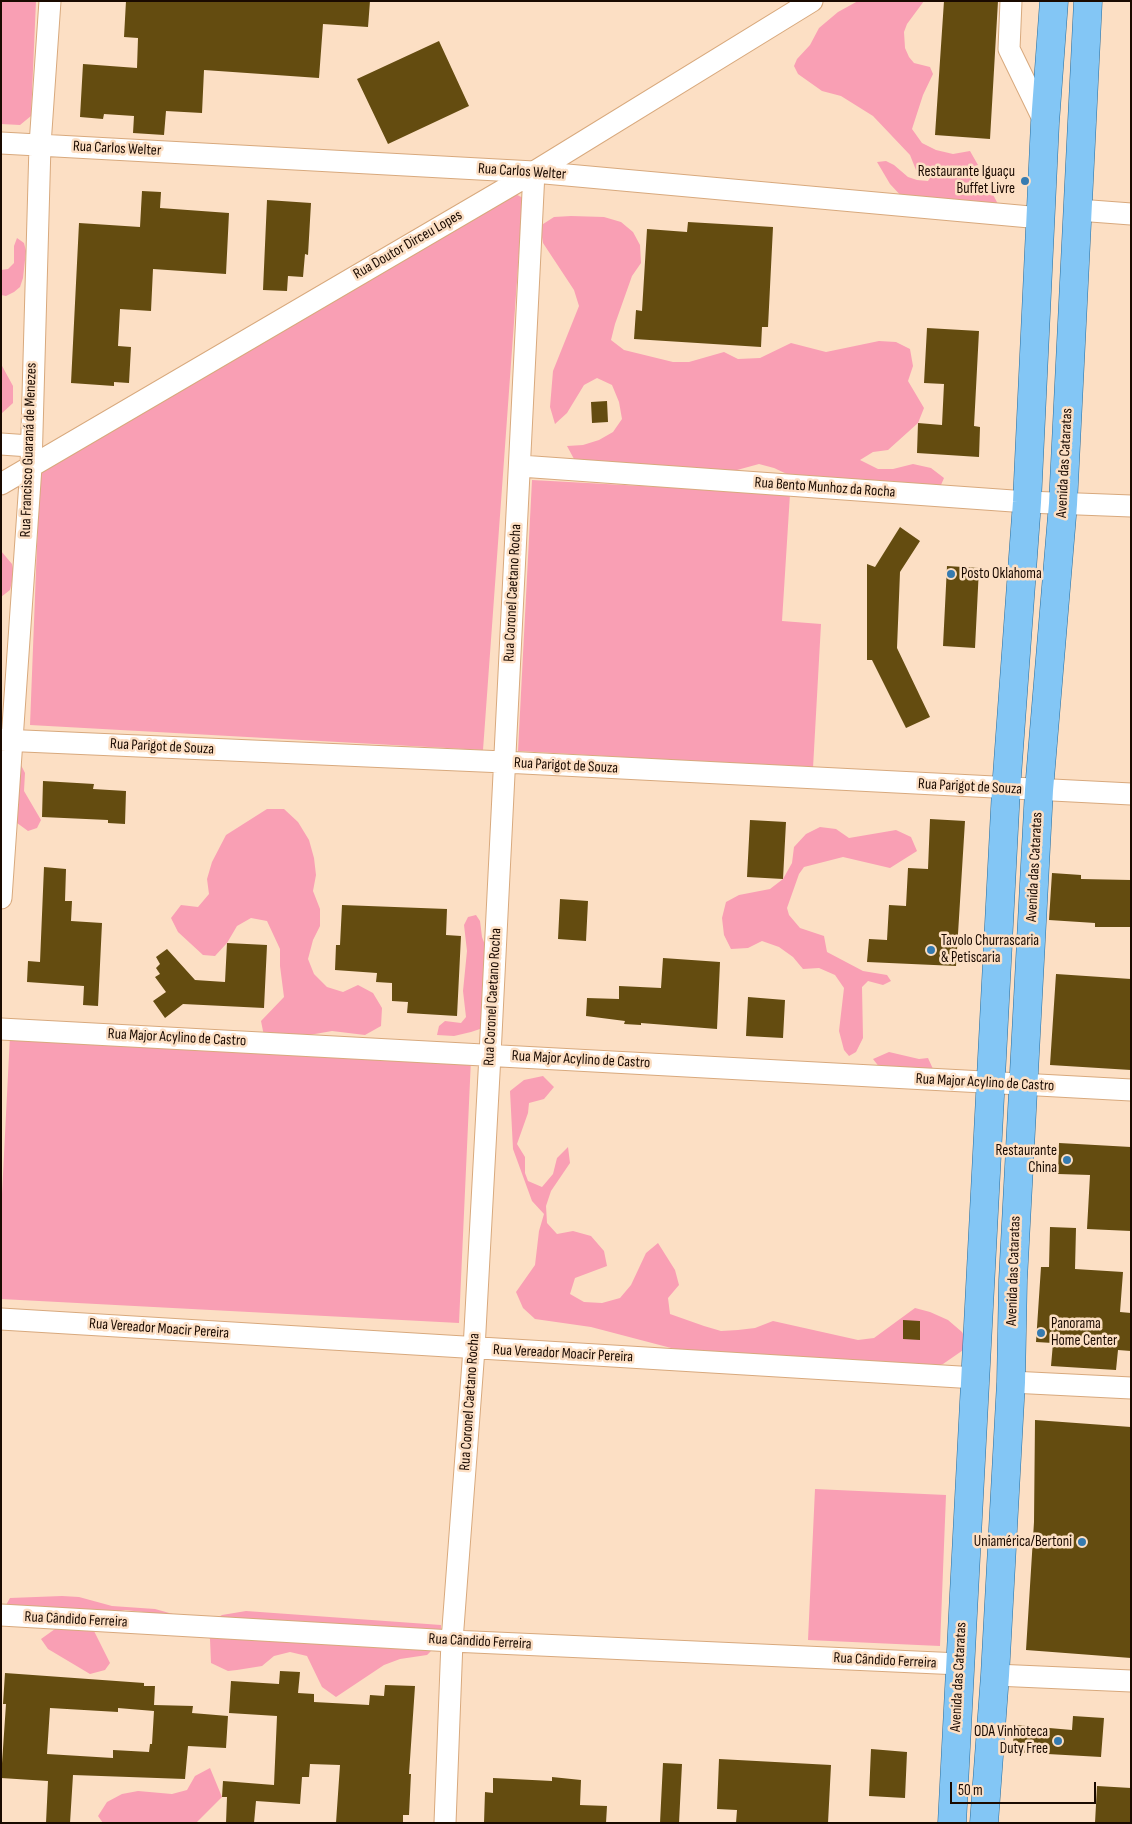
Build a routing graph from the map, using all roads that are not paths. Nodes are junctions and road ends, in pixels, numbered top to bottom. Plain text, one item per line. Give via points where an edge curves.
1 (50, 1) edge
2 (812, 1) edge
3 (1012, 1) edge
4 (1054, 1) edge
5 (1088, 1) edge
6 (1045, 123) junction
7 (1, 143) edge
8 (40, 145) junction
9 (534, 172) junction
10 (1078, 210) junction
11 (1131, 214) edge
12 (1041, 218) junction
13 (1, 444) edge
14 (30, 456) junction
15 (520, 466) junction
16 (1, 484) edge
17 (1027, 502) junction
18 (1063, 504) junction
19 (1131, 506) edge
20 (6, 740) edge
21 (504, 762) junction
22 (1006, 790) junction
23 (1039, 790) junction
24 (1131, 794) edge
25 (1, 898) edge
26 (1, 1029) edge
27 (490, 1055) junction
28 (990, 1084) junction
29 (1023, 1084) junction
30 (1131, 1090) edge
31 (1, 1319) edge
32 (474, 1349) junction
33 (976, 1378) junction
34 (1011, 1382) junction
35 (1131, 1388) edge
36 (1, 1615) edge
37 (452, 1641) junction
38 (960, 1664) junction
39 (995, 1675) junction
40 (1131, 1681) edge
41 (445, 1823) edge
42 (952, 1823) edge
43 (984, 1823) edge

1 - 8 street, Rua Francisco Guaraná de Menezes
2 - 9 street, Rua Doutor Dirceu Lopes
3 - 6 street, Avenida das Cataratas via 1008,49
4 - 6 main road, Avenida das Cataratas
5 - 10 main road, Avenida das Cataratas
6 - 12 main road, Avenida das Cataratas
7 - 8 street, Rua Carlos Welter
8 - 9 street, Rua Carlos Welter
8 - 14 street, Rua Francisco Guaraná de Menezes
9 - 12 street, Rua Carlos Welter
9 - 14 street, Rua Doutor Dirceu Lopes
9 - 15 street, Rua Coronel Caetano Rocha
10 - 11 street
10 - 18 main road, Avenida das Cataratas
12 - 17 main road, Avenida das Cataratas
13 - 14 street
14 - 16 street, Rua Doutor Dirceu Lopes
14 - 20 street, Rua Francisco Guaraná de Menezes
15 - 17 street, Rua Bento Munhoz da Rocha
15 - 21 street, Rua Coronel Caetano Rocha
17 - 18 street, Rua Bento Munhoz da Rocha
17 - 22 main road, Avenida das Cataratas
18 - 19 street, Rua Bento Munhoz da Rocha
18 - 23 main road, Avenida das Cataratas
20 - 21 street, Rua Parigot de Souza
20 - 25 street, Rua Francisco Guaraná de Menezes
21 - 22 street, Rua Parigot de Souza
21 - 27 street, Rua Coronel Caetano Rocha
22 - 23 street, Rua Parigot de Souza
22 - 28 main road, Avenida das Cataratas
23 - 24 street, Rua Parigot de Souza
23 - 29 main road, Avenida das Cataratas
26 - 27 street, Rua Major Acylino de Castro
27 - 28 street, Rua Major Acylino de Castro
27 - 32 street, Rua Coronel Caetano Rocha
28 - 29 street, Rua Major Acylino de Castro
28 - 33 main road, Avenida das Cataratas
29 - 30 street, Rua Major Acylino de Castro
29 - 34 main road, Avenida das Cataratas
31 - 32 street, Rua Vereador Moacir Pereira
32 - 33 street, Rua Vereador Moacir Pereira
32 - 37 street, Rua Coronel Caetano Rocha
33 - 38 main road, Avenida das Cataratas
34 - 35 street
34 - 39 main road, Avenida das Cataratas
36 - 37 street, Rua Cândido Ferreira
37 - 38 street, Rua Cândido Ferreira
37 - 41 street, Rua Coronel Caetano Rocha
38 - 42 main road, Avenida das Cataratas
39 - 40 street
39 - 43 main road, Avenida das Cataratas

